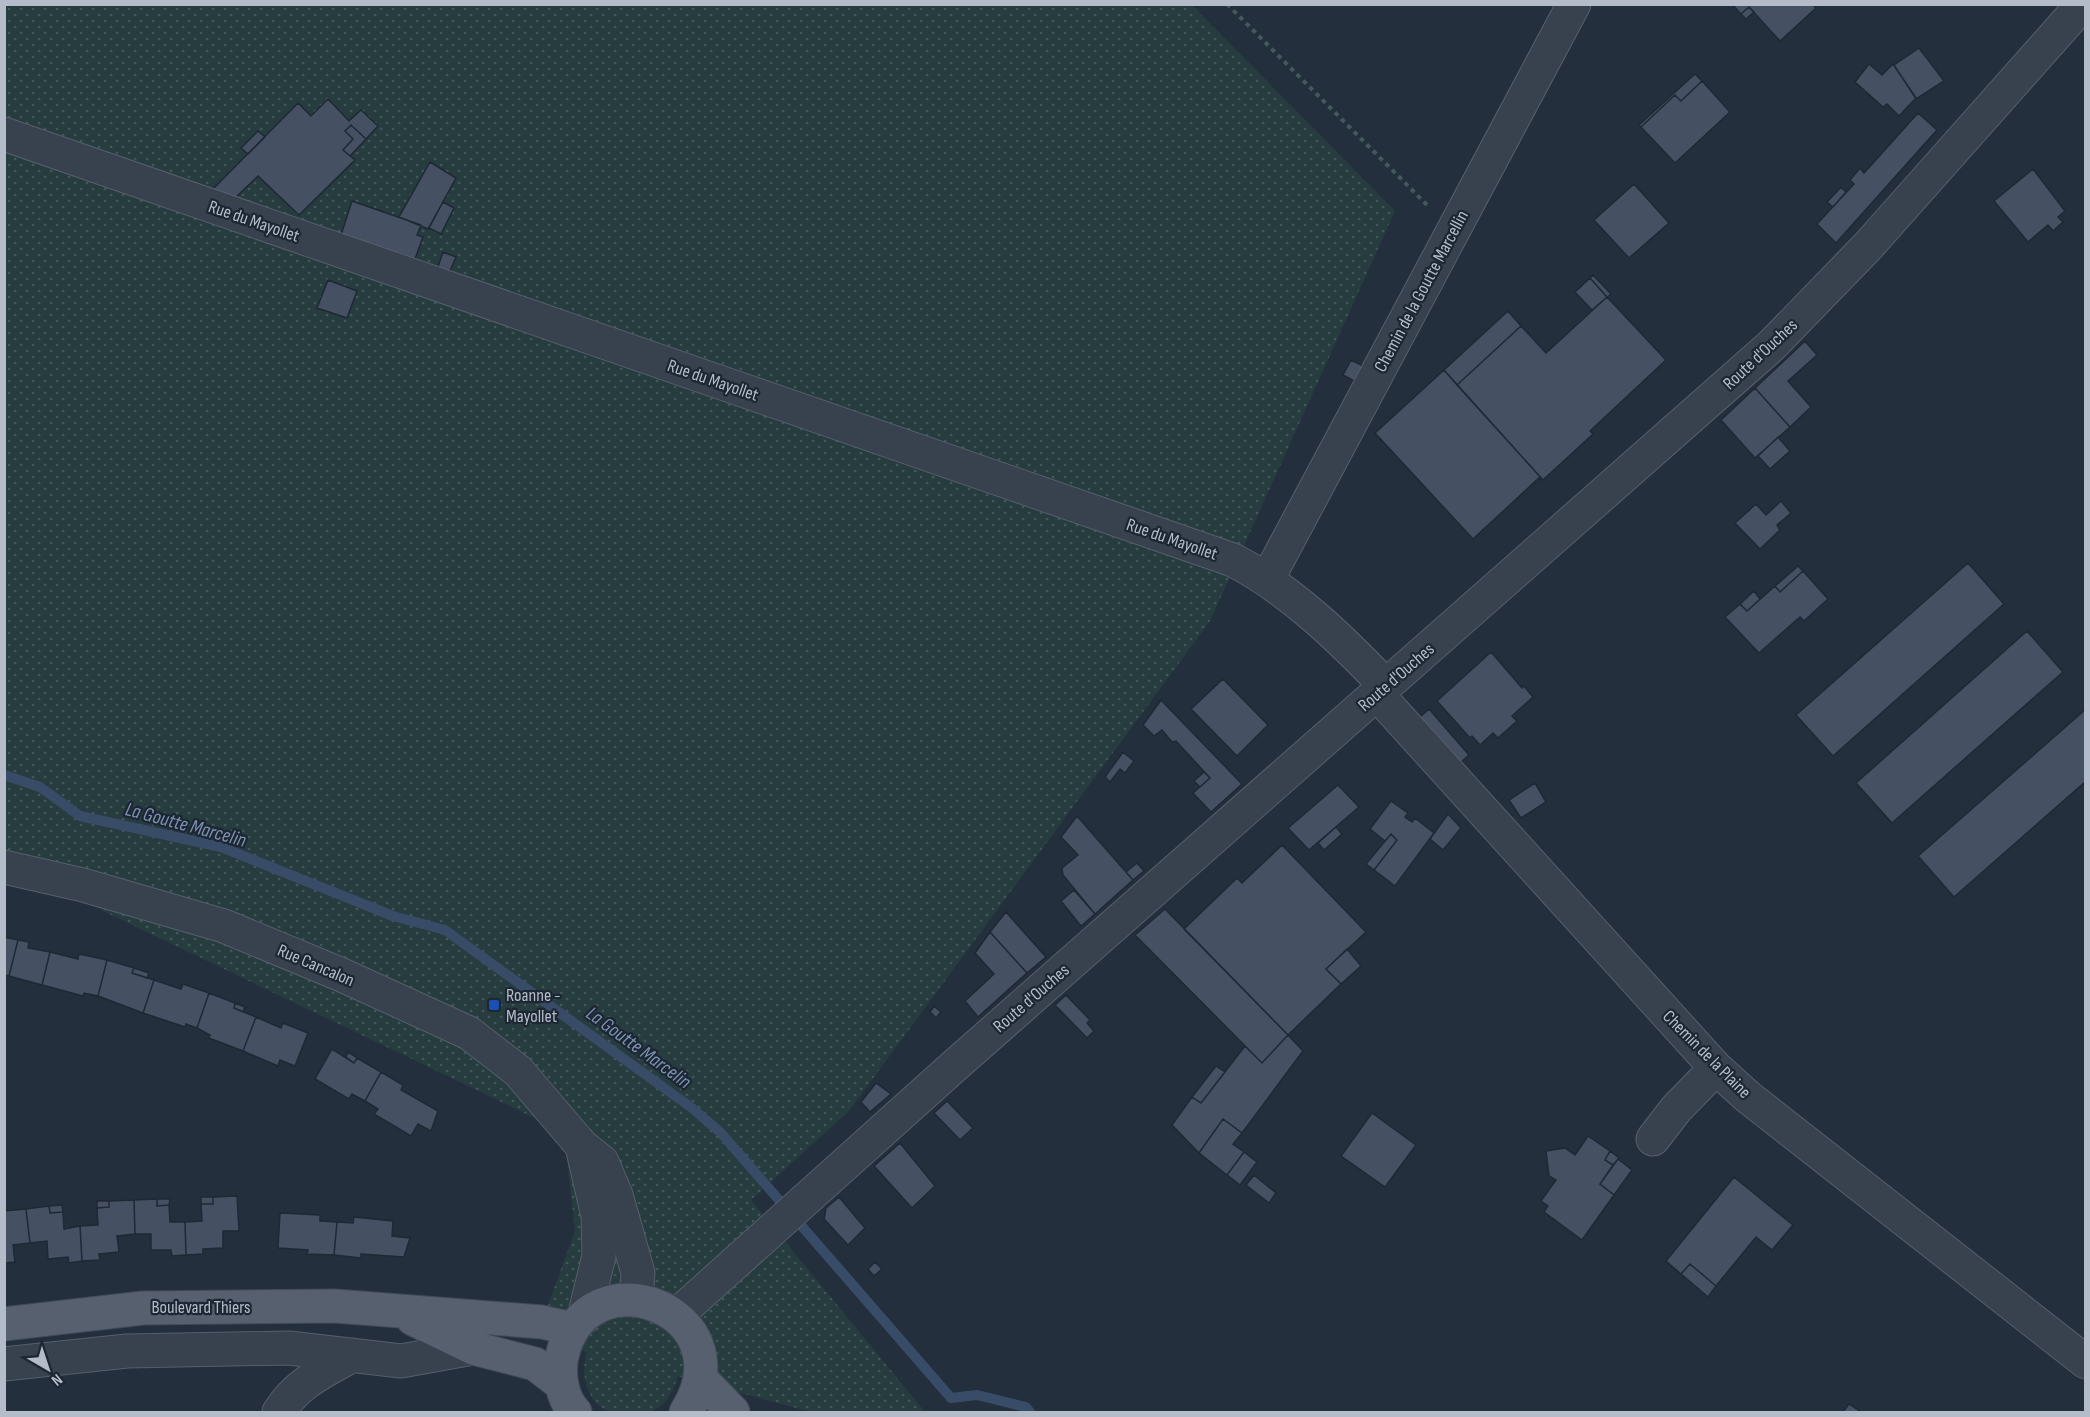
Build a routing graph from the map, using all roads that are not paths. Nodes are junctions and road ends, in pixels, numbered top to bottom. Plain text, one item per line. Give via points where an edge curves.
1 (1574, 4) edge
2 (2083, 4) edge
3 (4, 134) edge
4 (1268, 578) junction
5 (1381, 690) junction
6 (4, 867) edge
7 (1716, 1068) junction
8 (1653, 1139) dead end
9 (582, 1146) junction
10 (636, 1299) junction
11 (397, 1312) junction
12 (676, 1316) junction
13 (579, 1323) junction
14 (4, 1324) edge
15 (473, 1348) junction
16 (353, 1355) junction
17 (2085, 1362) edge
18 (4, 1364) edge
19 (701, 1379) junction
20 (569, 1404) edge
21 (279, 1413) edge
22 (686, 1413) edge
23 (733, 1413) edge

1 - 4 street, Chemin de la Goutte Marcellin
2 - 5 street, Route d'Ouches via 1868,246 1771,346
3 - 4 street, Rue du Mayollet via 1233,560
4 - 5 street, Rue du Mayollet via 1346,646
5 - 7 street, Chemin de la Plaine
5 - 12 street, Route d'Ouches
6 - 9 street, Rue Cancalon via 83,885 224,926 469,1034 518,1071
7 - 8 street
7 - 17 street, Chemin de la Plaine
9 - 10 street, Rue Cancalon via 602,1162 616,1195 638,1274
9 - 13 street, Rue Cancalon via 598,1216 599,1256
10 - 12 main road via 657,1304
10 - 13 main road via 600,1306
11 - 13 main road, Boulevard Thiers
11 - 14 main road, Boulevard Thiers via 335,1306 143,1308
11 - 15 main road, Boulevard Thiers
12 - 19 main road via 691,1334 700,1355
13 - 20 main road via 564,1346 560,1365
15 - 16 street via 401,1361
15 - 20 main road, Boulevard Thiers via 535,1365
16 - 18 street via 289,1348 127,1351
16 - 21 street via 311,1377
19 - 22 main road via 696,1398
19 - 23 main road

